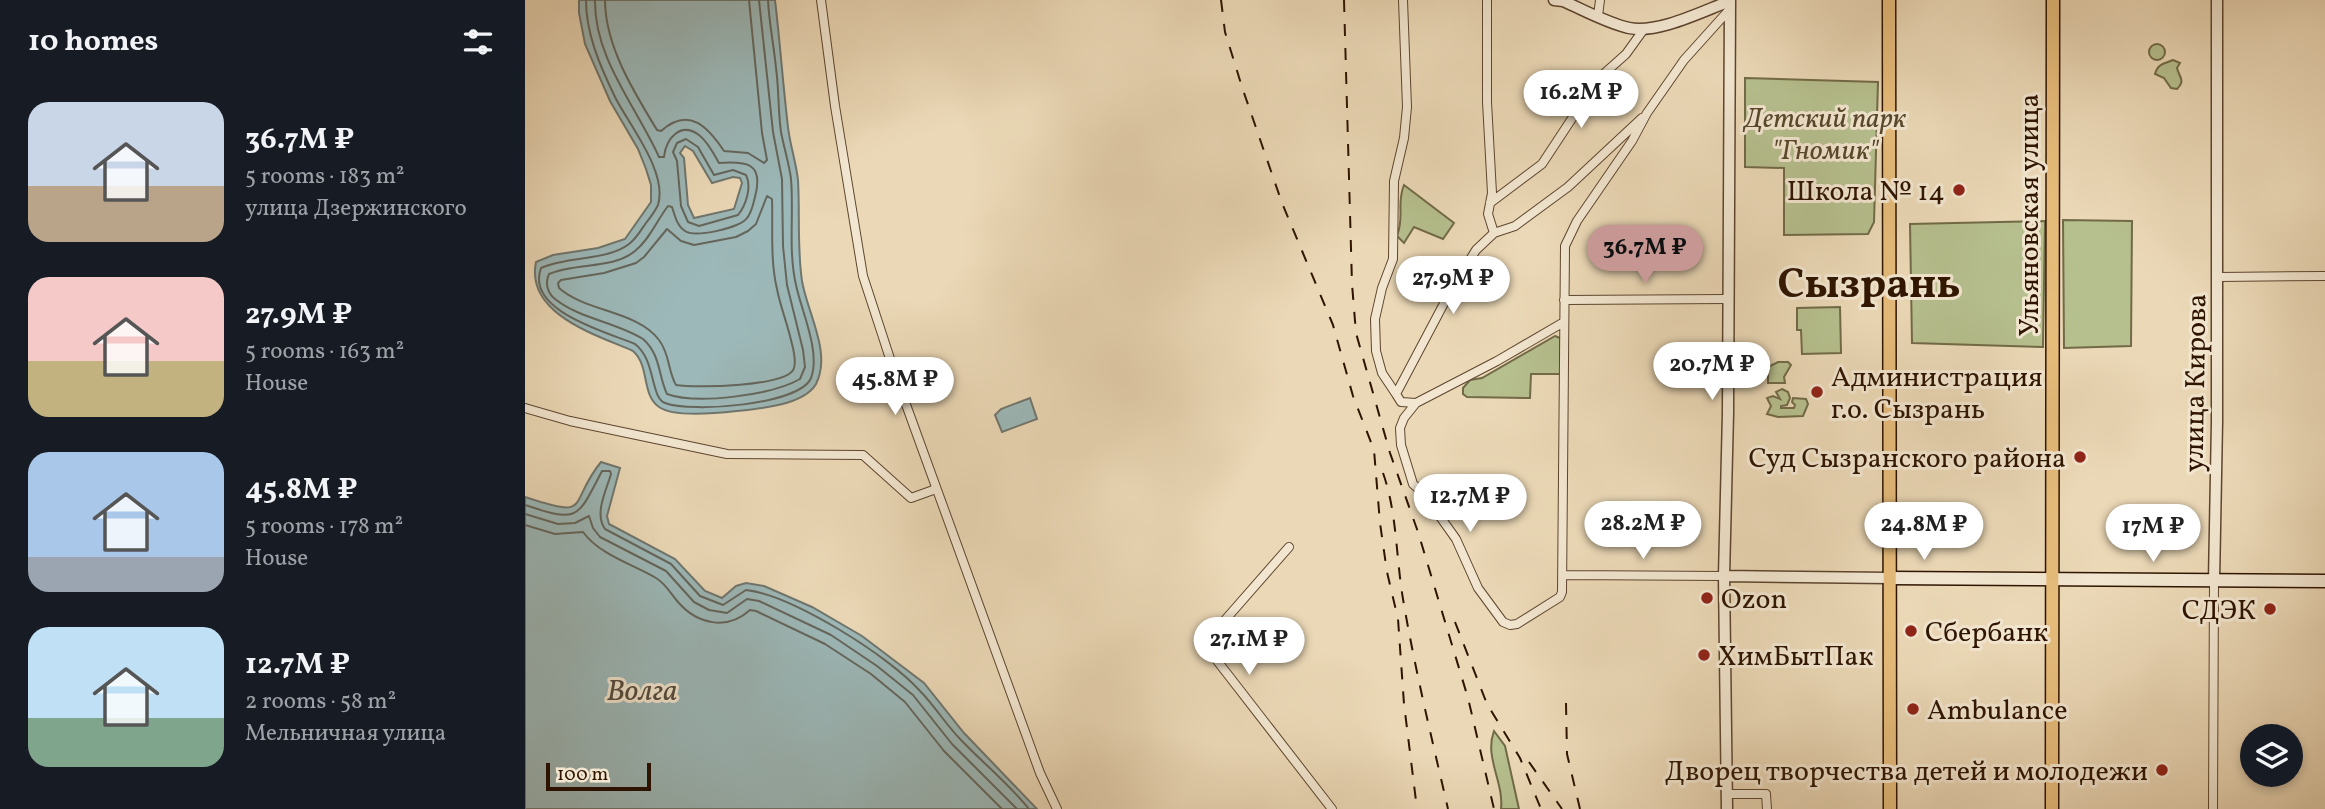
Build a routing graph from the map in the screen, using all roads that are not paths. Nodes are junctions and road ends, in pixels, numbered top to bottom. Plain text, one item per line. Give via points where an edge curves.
1 (821, 0) edge
2 (1403, 0) edge
3 (1487, 0) edge
4 (1554, 0) edge
5 (1600, 0) edge
6 (1889, 0) edge
7 (2053, 0) edge
8 (2217, 0) edge
9 (1729, 4) edge
10 (1598, 16) junction
11 (1644, 29) junction
12 (1647, 113) junction
13 (1490, 202) junction
14 (1494, 233) junction
15 (2325, 275) edge
16 (2218, 277) junction
17 (1727, 299) junction
18 (1564, 300) junction
19 (1564, 321) junction
20 (1396, 394) junction
21 (1416, 402) junction
22 (525, 408) edge
23 (936, 489) junction
24 (1289, 547) dead end
25 (1563, 575) junction
26 (1724, 576) junction
27 (1890, 578) junction
28 (2052, 579) junction
29 (2214, 581) junction
30 (2325, 581) edge
31 (1727, 794) junction
32 (1057, 809) edge
33 (1332, 809) edge
34 (1727, 809) edge
35 (1767, 809) edge
36 (1890, 809) edge
37 (2052, 809) edge
38 (2213, 809) edge

1 - 23 street via 863,276
2 - 20 street via 1407,107 1394,181 1393,259 1375,319 1382,373
3 - 13 street
4 - 10 street
5 - 10 street
6 - 27 main road
7 - 28 main road, Ульяновская улица
8 - 16 street, улица Кирова
9 - 11 street
9 - 12 street
9 - 17 street
10 - 11 street
11 - 13 street via 1626,54 1598,79 1542,164
12 - 14 street via 1568,187 1515,226
12 - 18 street via 1565,246
13 - 14 street via 1488,214
14 - 20 street via 1476,250 1450,292
15 - 16 street
16 - 29 street, улица Кирова
17 - 18 street
17 - 26 street
18 - 19 street
19 - 21 street
19 - 25 street
20 - 21 street via 1401,402
21 - 25 street via 1400,428 1413,484 1457,539 1478,588 1503,622 1517,624 1560,597
22 - 23 street via 727,454 863,455 911,498
23 - 32 street
24 - 33 street via 1210,644 1215,657
25 - 26 street
26 - 27 street
26 - 31 street
27 - 28 main road
27 - 36 main road
28 - 29 main road
28 - 37 main road, Ульяновская улица
29 - 30 main road
29 - 38 street, улица Кирова
31 - 34 street
31 - 35 street via 1766,794

